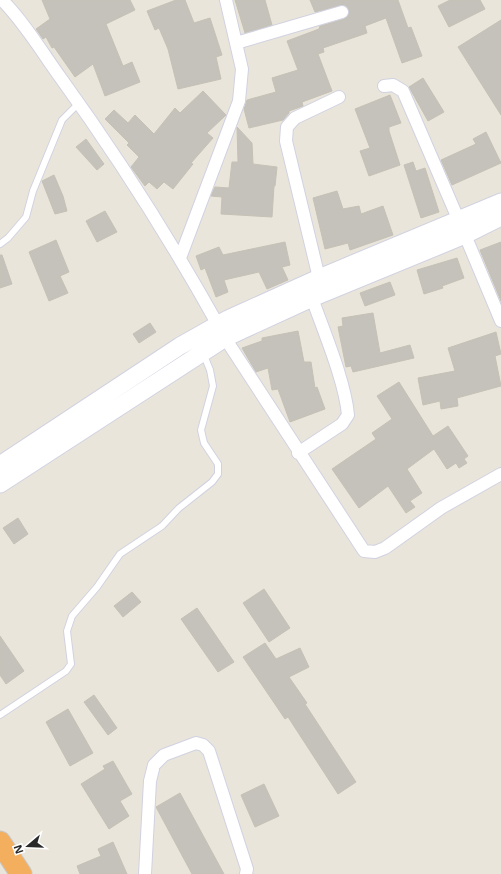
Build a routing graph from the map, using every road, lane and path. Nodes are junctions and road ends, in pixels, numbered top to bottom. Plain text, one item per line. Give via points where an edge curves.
1 (3, 0) edge
2 (226, 0) edge
3 (342, 12) dead end
4 (236, 43) junction
5 (384, 86) dead end
6 (339, 97) dead end
7 (79, 104) junction
8 (501, 202) edge
9 (501, 217) edge
10 (462, 228) junction
11 (0, 244) edge
12 (180, 258) junction
13 (319, 278) junction
14 (312, 298) junction
15 (501, 320) edge
16 (221, 331) junction
17 (203, 352) junction
18 (298, 453) junction
19 (0, 465) edge
20 (501, 474) edge
21 (0, 484) edge
22 (0, 714) edge
23 (0, 842) edge
24 (21, 874) edge
25 (146, 874) edge
26 (246, 874) edge

1 - 7 street
2 - 4 street
3 - 4 street
4 - 12 street via 242,69 239,102
5 - 10 street via 394,85 403,91
6 - 13 street via 295,118 287,127 286,141
7 - 11 lane via 62,120 26,217
7 - 12 street via 127,172
8 - 10 street
9 - 10 street
10 - 13 street
10 - 14 street
10 - 15 street
12 - 16 street
13 - 16 street
14 - 16 street
14 - 18 street via 333,358 348,415 342,424
16 - 17 street
16 - 18 street
16 - 19 street via 180,346
17 - 21 street
17 - 22 lane via 213,386 201,430 204,443 218,464 218,474 162,526 120,554 72,616 67,631 71,664 66,671
18 - 20 street via 364,550 370,552 385,548 441,508
23 - 24 highway
25 - 26 street via 150,781 154,765 164,755 196,743 209,751

